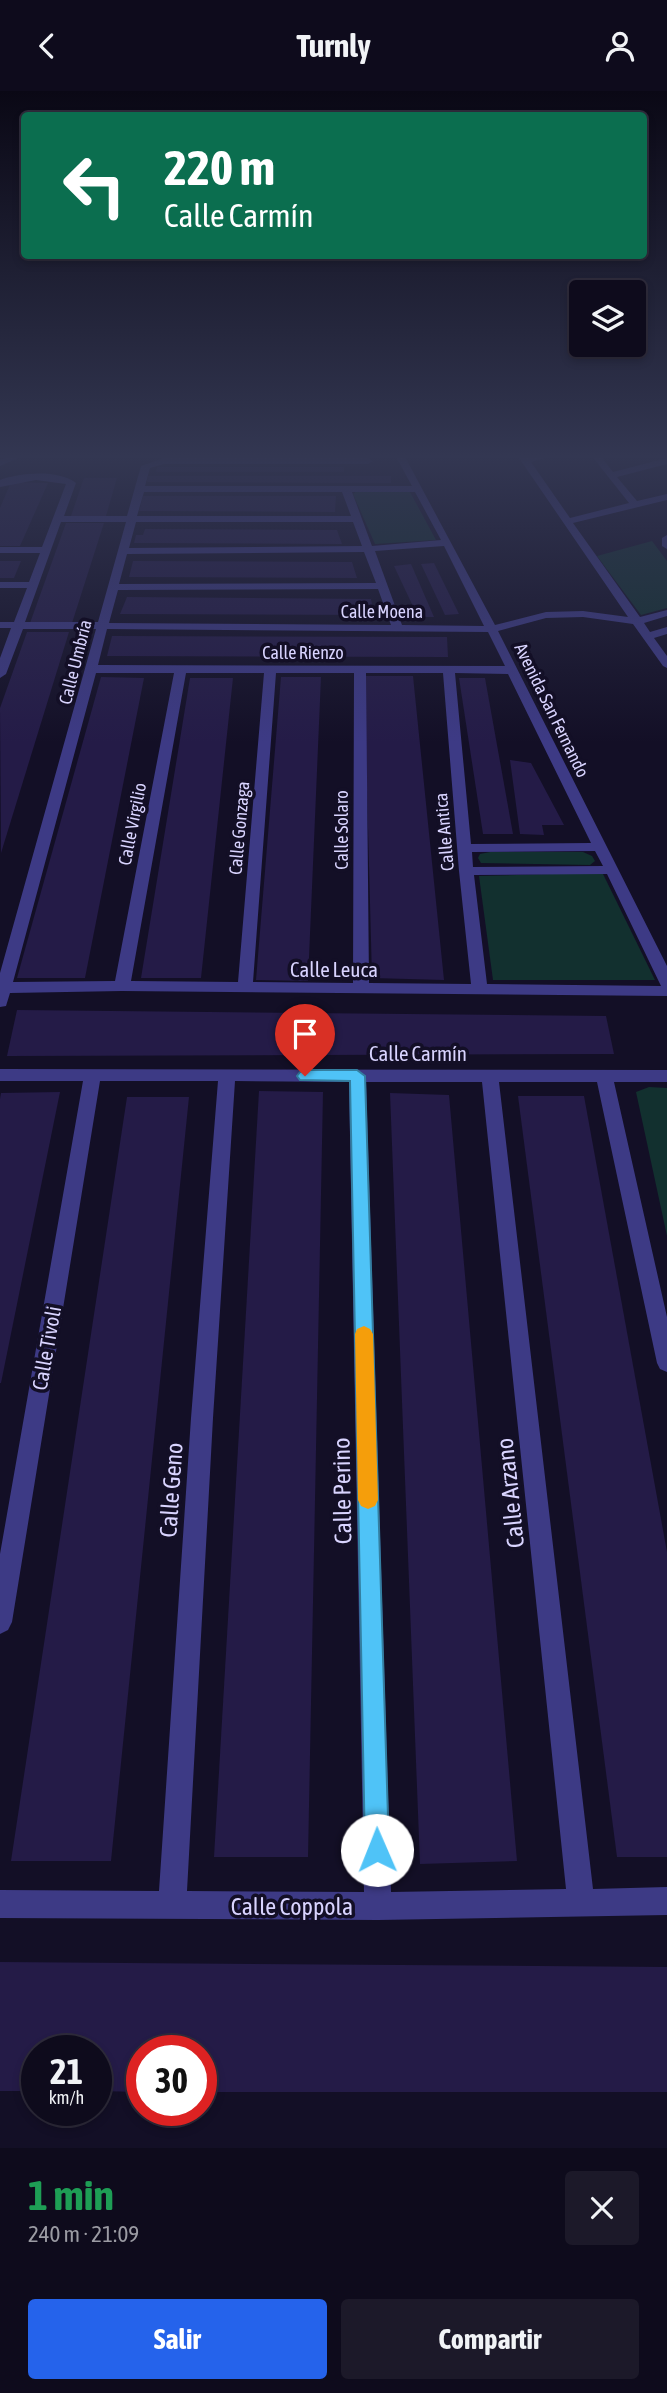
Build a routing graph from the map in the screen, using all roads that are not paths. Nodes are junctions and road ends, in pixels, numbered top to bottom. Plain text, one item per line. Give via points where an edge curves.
1 (47, 551) edge
2 (125, 551) edge
3 (368, 551) edge
4 (438, 551) edge
5 (449, 551) edge
6 (589, 551) edge
7 (371, 561) junction
8 (0, 585) edge
9 (33, 585) junction
10 (381, 586) junction
11 (114, 587) junction
12 (667, 613) edge
13 (637, 621) junction
14 (0, 625) edge
15 (19, 625) junction
16 (102, 626) junction
17 (398, 628) junction
18 (493, 629) junction
19 (667, 631) edge
20 (649, 636) junction
21 (667, 664) edge
22 (93, 669) junction
23 (181, 669) junction
24 (270, 669) junction
25 (1, 670) edge
26 (360, 670) junction
27 (449, 670) junction
28 (513, 670) junction
29 (600, 847) junction
30 (464, 848) junction
31 (613, 870) junction
32 (466, 871) junction
33 (667, 983) edge
34 (122, 986) junction
35 (245, 989) junction
36 (361, 990) junction
37 (480, 990) junction
38 (667, 991) edge
39 (2, 993) edge
40 (0, 1075) edge
41 (93, 1075) junction
42 (227, 1076) junction
43 (357, 1076) junction
44 (490, 1076) junction
45 (604, 1076) junction
46 (667, 1076) edge
47 (667, 1363) edge
48 (0, 1622) edge
49 (667, 1901) edge
50 (582, 1903) junction
51 (0, 1905) edge
52 (172, 1906) junction
53 (378, 1906) junction

1 - 9 street
2 - 11 street, Calle Umbría
3 - 7 street
4 - 7 street
5 - 18 street, Avenida San Fernando
6 - 13 street
7 - 10 street
8 - 9 street
9 - 15 street
10 - 11 street
10 - 17 street
11 - 16 street, Calle Umbría
12 - 13 street
13 - 18 street, Calle Moena via 566,614 527,618
13 - 20 street
14 - 15 street, Calle Moena
15 - 16 street, Calle Moena
15 - 25 street
16 - 17 street, Calle Moena
16 - 22 street, Calle Umbría
17 - 18 street, Calle Moena
18 - 28 street, Avenida San Fernando
19 - 20 street
20 - 21 street
22 - 23 street, Calle Rienzo
22 - 39 street, Calle Umbría
23 - 24 street, Calle Rienzo
23 - 34 street, Calle Virgilio
24 - 26 street, Calle Rienzo
24 - 35 street, Calle Gonzaga
26 - 27 street, Calle Rienzo
26 - 36 street, Calle Solaro
27 - 28 street, Calle Rienzo
27 - 30 street, Calle Antica
28 - 29 street, Avenida San Fernando
29 - 30 street
29 - 31 street, Avenida San Fernando
30 - 32 street, Calle Antica
31 - 32 street
31 - 33 street, Avenida San Fernando
32 - 37 street, Calle Antica
34 - 35 street, Calle Leuca
34 - 39 street, Calle Leuca
35 - 36 street, Calle Leuca
36 - 37 street, Calle Leuca
37 - 38 street, Calle Leuca
40 - 41 street, Calle Carmín
41 - 42 street, Calle Carmín
41 - 48 street, Calle Tivoli
42 - 43 street, Calle Carmín
42 - 52 street, Calle Geno
43 - 44 street, Calle Carmín
43 - 53 street, Calle Perino
44 - 45 street, Calle Carmín
44 - 50 street, Calle Arzano
45 - 46 street, Calle Carmín
45 - 47 street
49 - 50 street, Calle Coppola
50 - 53 street, Calle Coppola
51 - 52 street, Calle Coppola
52 - 53 street, Calle Coppola

